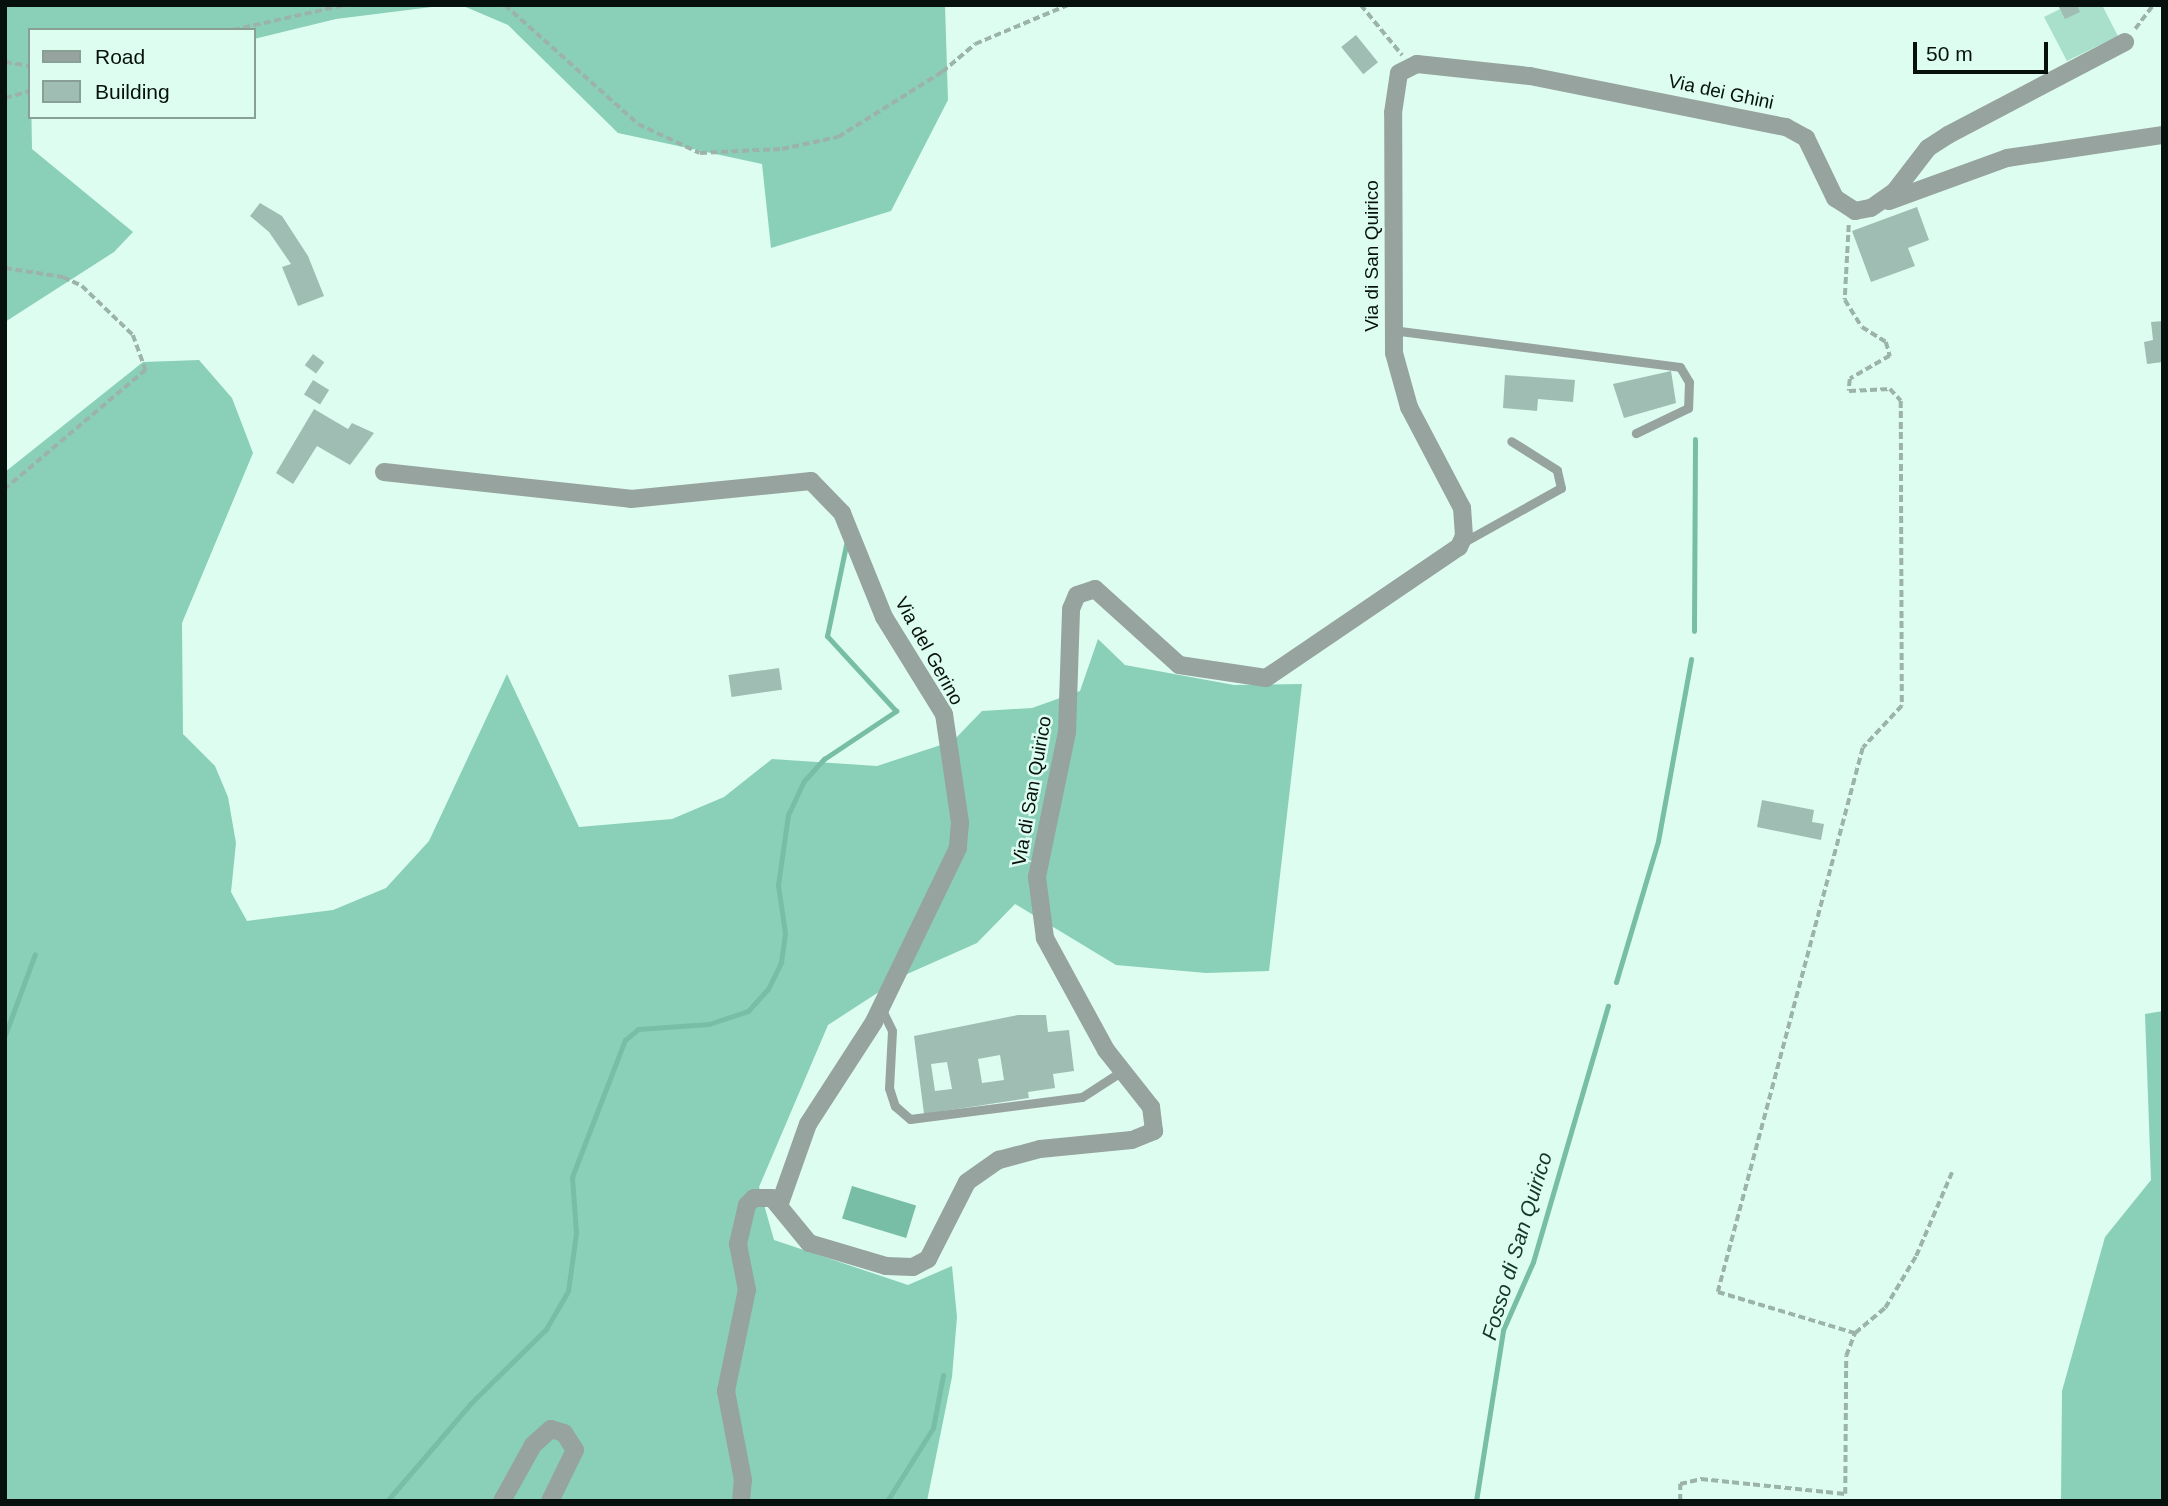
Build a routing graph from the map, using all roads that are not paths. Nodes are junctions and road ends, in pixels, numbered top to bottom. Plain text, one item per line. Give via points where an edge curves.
1 (2125, 42) road end
2 (1412, 65) joint
3 (2163, 135) edge
4 (1863, 210) junction
5 (1392, 330) junction
6 (1636, 433) dead end
7 (1511, 441) dead end
8 (384, 472) dead end
9 (1461, 543) junction
10 (881, 1008) junction
11 (1122, 1071) junction
12 (780, 1203) junction
13 (502, 1501) edge
14 (550, 1501) edge
15 (741, 1501) edge

1 - 4 street via 1948,135 1928,148 1895,191
2 - 4 street, Via dei Ghini via 1530,76 1786,127 1806,138 1835,198
2 - 5 street, Via di San Quirico via 1399,73 1393,113
3 - 4 street via 2007,158
5 - 6 lane via 1680,367 1689,382 1688,408
5 - 9 street, Via di San Quirico via 1409,407 1462,508
7 - 9 lane via 1557,470 1561,488 1485,535
8 - 10 street, Via del Gerino via 631,499 811,481 842,513 884,617 944,714 960,823 958,848
9 - 11 street, Via di San Quirico via 1266,678 1179,665 1095,589 1077,595 1071,609 1067,732 1037,877 1045,938
10 - 11 lane via 892,1031 889,1088 895,1106 910,1119 1082,1097
10 - 12 street, Via del Gerino via 808,1125
11 - 12 street, Via di San Quirico via 1151,1107 1154,1131 1132,1140 1040,1149 999,1160 956,1197 921,1265 886,1266 809,1243
12 - 15 street via 764,1196 747,1205 738,1244 747,1290 726,1408 743,1480
13 - 14 street via 533,1445 551,1429 564,1433 575,1450

